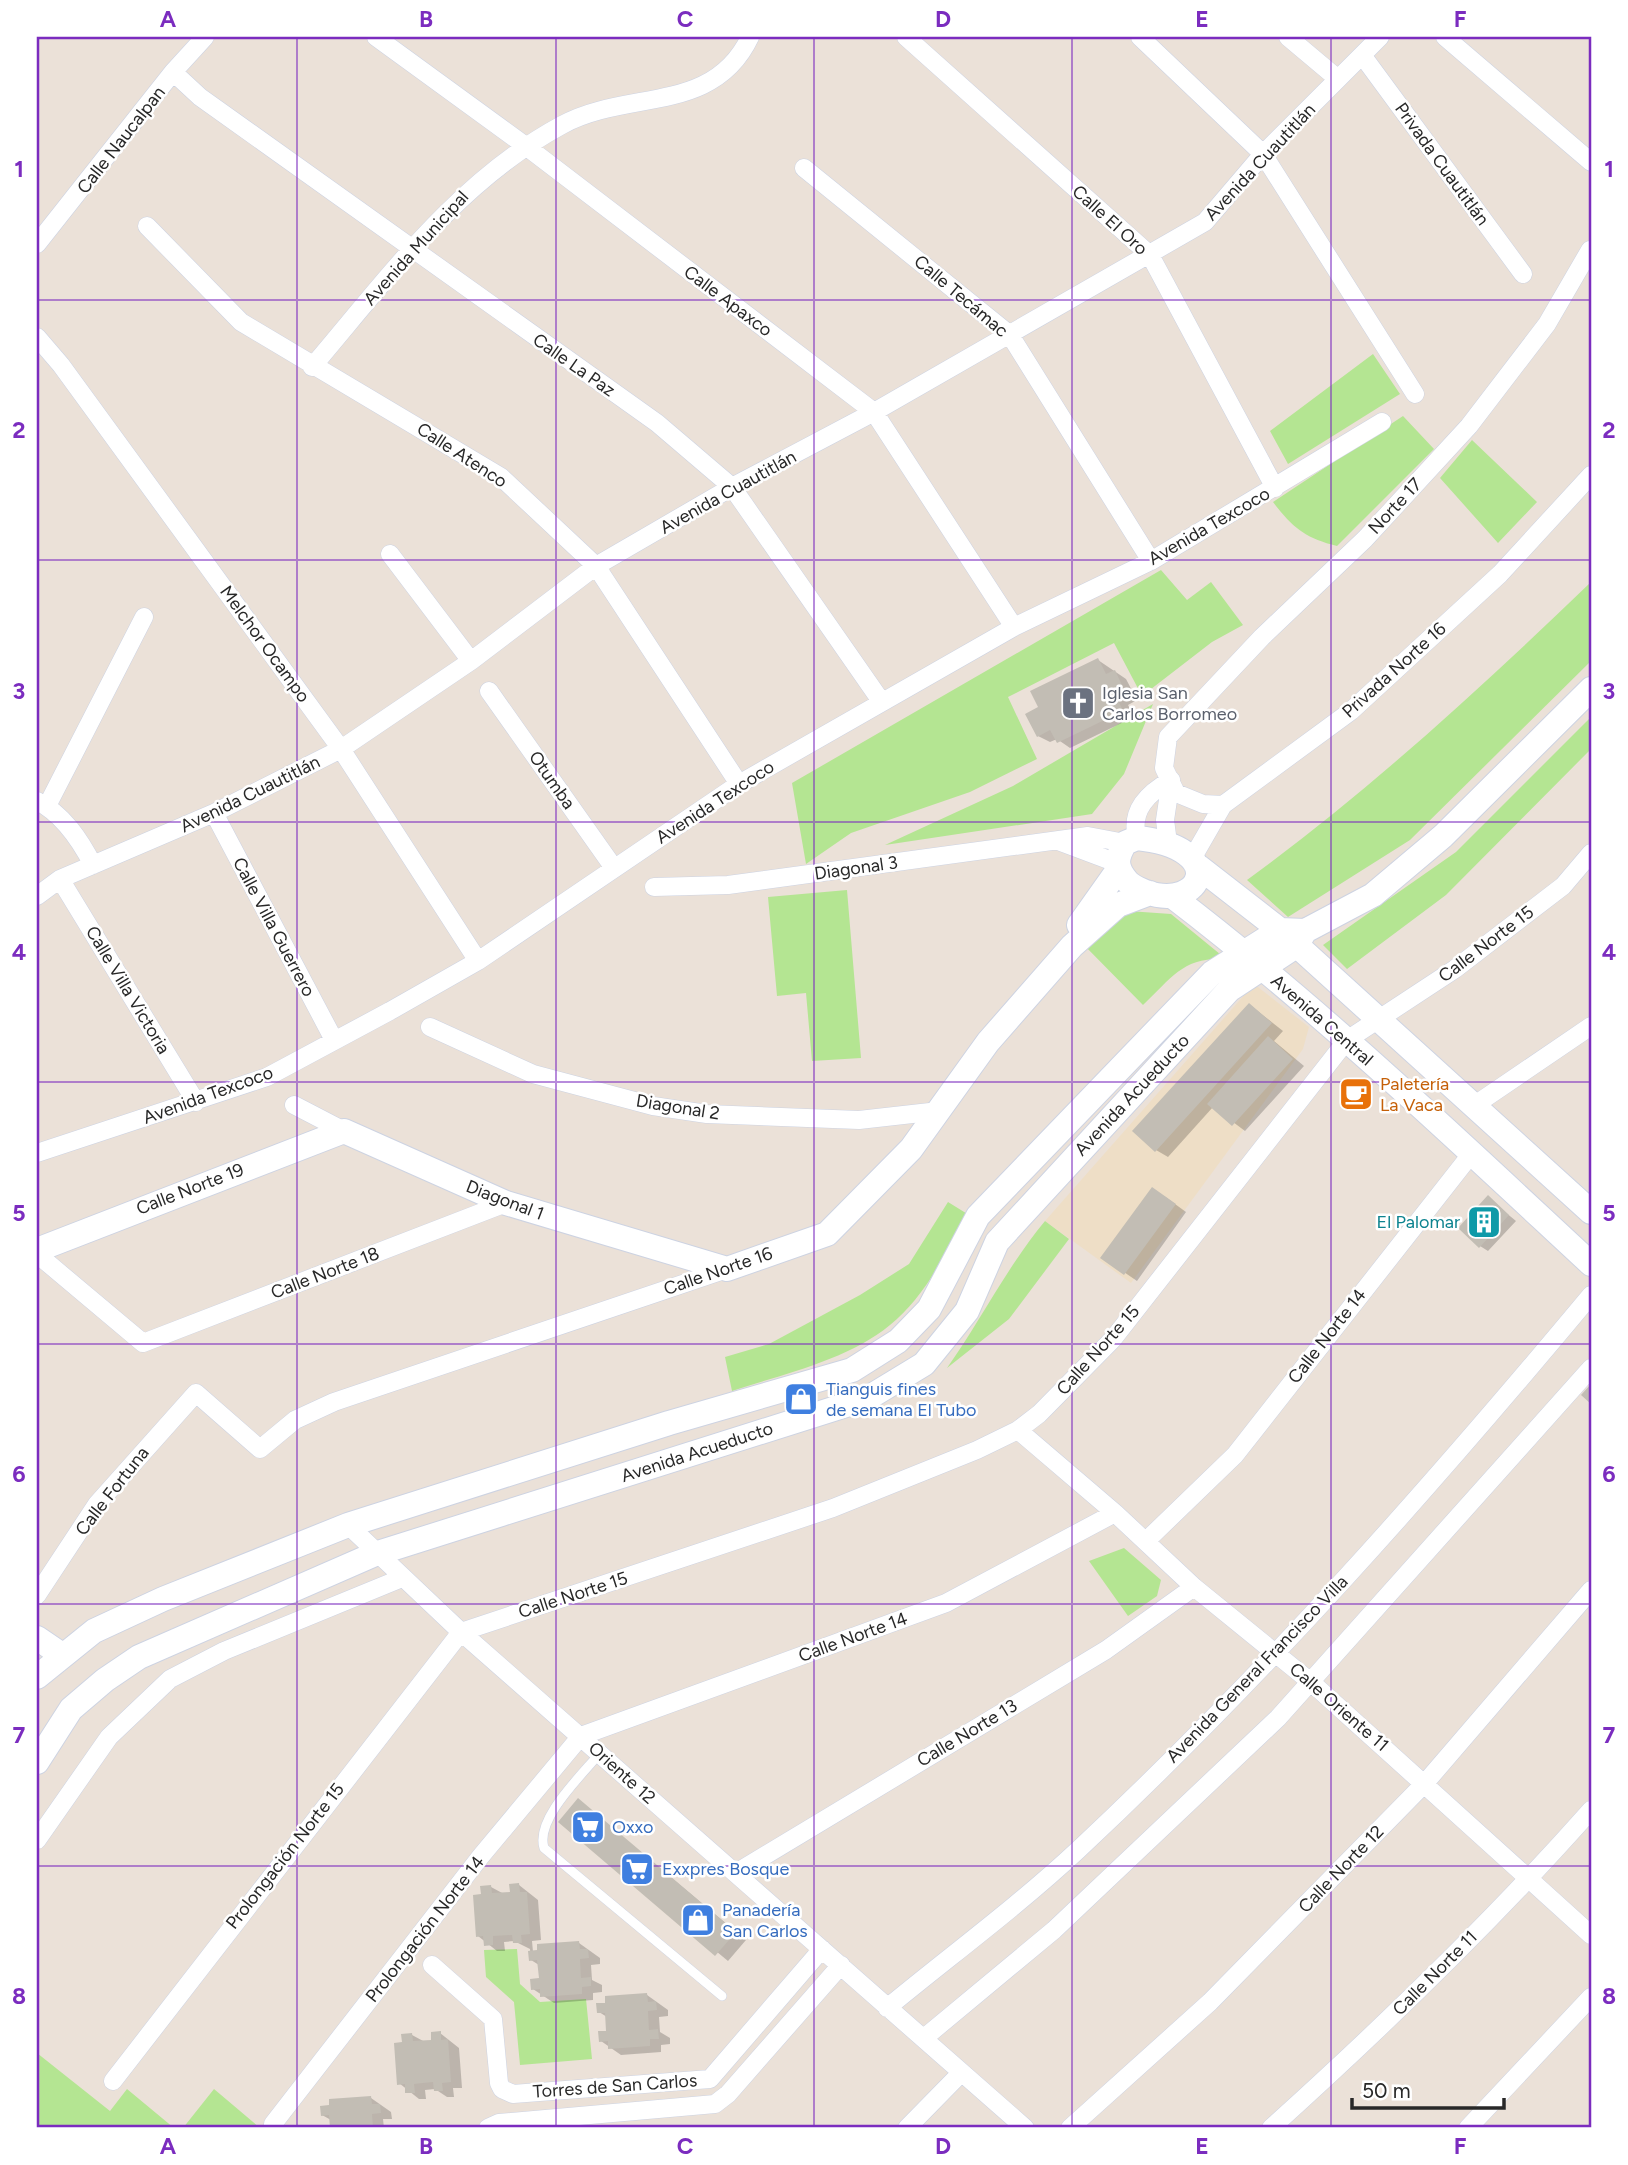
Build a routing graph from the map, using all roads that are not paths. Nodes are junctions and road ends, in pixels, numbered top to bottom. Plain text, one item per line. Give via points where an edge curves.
1 (205, 37) edge
2 (376, 37) edge
3 (750, 37) edge
4 (906, 37) edge
5 (1140, 37) edge
6 (1288, 37) edge
7 (1380, 37) edge
8 (1446, 37) edge
9 (1362, 55) junction
10 (173, 72) junction
11 (1338, 79) junction
12 (527, 147) junction
13 (1263, 155) junction
14 (1591, 162) edge
15 (804, 168) dead end
16 (147, 226) dead end
17 (37, 244) edge
18 (412, 249) junction
19 (1590, 250) edge
20 (1150, 254) junction
21 (1523, 274) dead end
22 (1010, 335) junction
23 (37, 337) edge
24 (312, 367) junction
25 (1415, 394) dead end
26 (874, 412) junction
27 (1382, 422) dead end
28 (1591, 475) edge
29 (732, 487) junction
30 (1275, 488) junction
31 (390, 554) dead end
32 (1151, 561) junction
33 (596, 566) junction
34 (144, 617) dead end
35 (1014, 627) junction
36 (471, 661) junction
37 (1591, 689) edge
38 (489, 691) dead end
39 (881, 701) junction
40 (341, 749) junction
41 (1171, 780) junction
42 (739, 784) junction
43 (42, 803) edge
44 (214, 813) junction
45 (1219, 813) junction
46 (1168, 843) junction
47 (1591, 853) edge
48 (1124, 854) junction
49 (1196, 862) junction
50 (93, 865) junction
51 (614, 868) junction
52 (60, 879) junction
53 (654, 887) dead end
54 (1161, 895) junction
55 (37, 896) edge
56 (1294, 936) junction
57 (1072, 946) junction
58 (1254, 960) junction
59 (478, 961) junction
60 (1375, 1019) junction
61 (1591, 1026) edge
62 (430, 1027) dead end
63 (334, 1040) junction
64 (1347, 1040) junction
65 (196, 1102) junction
66 (294, 1105) dead end
67 (1472, 1107) junction
68 (939, 1111) junction
69 (344, 1131) junction
70 (37, 1153) edge
71 (1472, 1153) junction
72 (506, 1203) junction
73 (1591, 1212) edge
74 (37, 1252) edge
75 (1591, 1264) edge
76 (727, 1269) junction
77 (1591, 1295) edge
78 (1591, 1368) edge
79 (196, 1393) joint
80 (1018, 1430) junction
81 (1115, 1513) junction
82 (348, 1525) junction
83 (1146, 1541) junction
84 (375, 1554) junction
85 (402, 1578) junction
86 (1194, 1587) junction
87 (1591, 1590) edge
88 (37, 1595) edge
89 (461, 1632) junction
90 (37, 1638) edge
91 (1277, 1652) junction
92 (62, 1655) junction
93 (37, 1677) edge
94 (1312, 1683) junction
95 (581, 1736) junction
96 (600, 1753) junction
97 (37, 1762) edge
98 (1424, 1783) junction
99 (1591, 1811) edge
100 (37, 1840) edge
101 (736, 1873) junction
102 (1530, 1879) junction
103 (1591, 1935) edge
104 (822, 1949) junction
105 (432, 1965) dead end
106 (841, 1965) junction
107 (722, 1996) dead end
108 (1591, 1997) edge
109 (887, 2008) junction
110 (923, 2038) junction
111 (961, 2073) junction
112 (113, 2081) dead end
113 (513, 2094) junction
114 (515, 2122) junction
115 (273, 2124) dead end
116 (488, 2128) edge
117 (907, 2128) edge
118 (1025, 2128) edge
119 (1070, 2128) edge
120 (1271, 2128) edge
121 (1468, 2128) edge

1 - 10 street, Calle Naucalpan
2 - 12 street, Calle Apaxco
3 - 12 street, Avenida Municipal via 740,58 713,82 683,93 611,106 563,124
4 - 20 street, Calle El Oro
5 - 13 street
6 - 11 street
7 - 9 street, Avenida Cuautitlán
8 - 14 street
9 - 11 street, Avenida Cuautitlán
9 - 21 street, Privada Cuautitlán
10 - 17 street, Calle Naucalpan
10 - 18 street, Calle La Paz via 200,97
11 - 13 street, Avenida Cuautitlán
12 - 18 street, Avenida Municipal via 468,190
12 - 26 street, Calle Apaxco
13 - 20 street, Avenida Cuautitlán via 1205,222
13 - 25 street
15 - 22 street, Calle Tecámac
16 - 24 street, Calle Atenco via 242,322
18 - 24 street, Avenida Municipal
18 - 29 street, Calle La Paz via 657,424
19 - 41 street, Norte 17 via 1547,324 1469,426 1168,737 1164,768
20 - 22 street, Avenida Cuautitlán
20 - 30 street, Calle El Oro
22 - 26 street, Avenida Cuautitlán
22 - 32 street, Calle Tecámac
23 - 40 street, Melchor Ocampo
24 - 33 street, Calle Atenco via 501,477
26 - 29 street, Avenida Cuautitlán
26 - 35 street, Calle Apaxco
27 - 30 street, Avenida Texcoco
28 - 45 street, Privada Norte 16 via 1500,574 1351,711
29 - 33 street, Avenida Cuautitlán
29 - 39 street, Calle La Paz
30 - 32 street, Avenida Texcoco
31 - 36 street
32 - 35 street, Avenida Texcoco
33 - 36 street, Avenida Cuautitlán
33 - 42 street, Calle Atenco
34 - 43 street
35 - 39 street, Avenida Texcoco
36 - 40 street, Avenida Cuautitlán
37 - 56 street, Avenida Acueducto via 1443,836 1373,895
38 - 51 street, Otumba
39 - 42 street, Avenida Texcoco
40 - 44 street, Avenida Cuautitlán
40 - 59 street, Melchor Ocampo
41 - 45 street via 1176,793
41 - 46 street via 1165,820
41 - 48 street via 1144,800
42 - 51 street, Avenida Texcoco
43 - 50 street via 78,837
44 - 50 street, Avenida Cuautitlán
44 - 63 street, Calle Villa Guerrero
45 - 49 street, Privada Norte 16
46 - 48 street
46 - 49 street, Avenida Central
47 - 60 street, Calle Norte 15 via 1563,886 1455,969
48 - 53 street, Diagonal 3 via 1058,841 728,886
48 - 54 street, Avenida Central via 1130,886
48 - 57 street, Calle Norte 16 via 1080,924
49 - 54 street, Calle Norte 16 via 1198,879 1191,888
49 - 56 street, Avenida Central
50 - 52 street, Avenida Cuautitlán
51 - 59 street, Avenida Texcoco
52 - 55 street, Avenida Cuautitlán
52 - 65 street, Calle Villa Victoria
54 - 57 street, Calle Norte 16 via 1118,905
54 - 58 street, Avenida Central
56 - 58 street, Avenida Acueducto
56 - 60 street, Avenida Central
57 - 68 street, Calle Norte 16 via 988,1042
58 - 64 street, Avenida Central
58 - 82 street, Avenida Acueducto via 1212,974 978,1216 929,1309 898,1341 852,1370
58 - 84 street, Avenida Acueducto via 997,1242 967,1311 924,1364 868,1398
59 - 63 street, Avenida Texcoco
60 - 64 street, Calle Norte 15
60 - 67 street, Avenida Central
61 - 67 street
62 - 68 street, Diagonal 2 via 533,1074 653,1106 707,1114 859,1120
63 - 65 street, Avenida Texcoco via 267,1077
64 - 71 street, Avenida Central
64 - 80 street, Calle Norte 15 via 1113,1339
65 - 70 street, Avenida Texcoco
66 - 69 street, Diagonal 1
67 - 73 street, Avenida Central
68 - 76 street, Calle Norte 16 via 911,1149 827,1234
69 - 72 street, Diagonal 1
69 - 74 street, Calle Norte 19
71 - 75 street, Avenida Central
71 - 83 street, Calle Norte 14 via 1235,1455
72 - 74 street, Calle Norte 18 via 143,1343
72 - 76 street, Diagonal 1
76 - 79 street, Calle Norte 16 via 334,1402 295,1420 260,1449
77 - 91 street, Avenida General Francisco Villa via 1426,1488
78 - 94 street
79 - 88 street, Calle Fortuna via 97,1504
80 - 81 street, Calle Oriente 11
80 - 89 street, Calle Norte 15 via 834,1508
81 - 83 street, Calle Oriente 11
81 - 95 street, Calle Norte 14 via 946,1603
82 - 84 street, Oriente 12
82 - 92 street, Avenida Acueducto via 163,1599 94,1631
83 - 86 street, Calle Oriente 11
84 - 85 street, Oriente 12
84 - 97 street, Avenida Acueducto via 139,1657 71,1709
85 - 89 street, Oriente 12
85 - 100 street via 224,1651 170,1679 108,1737
86 - 91 street, Calle Oriente 11
86 - 101 street, Calle Norte 13 via 1106,1650
87 - 98 street, Calle Norte 12
89 - 95 street, Oriente 12
89 - 112 street, Prolongación Norte 15
90 - 92 street
91 - 94 street, Calle Oriente 11
91 - 109 street, Avenida General Francisco Villa via 1076,1852
92 - 93 street, Avenida Acueducto
94 - 98 street, Calle Oriente 11
94 - 110 street via 1063,1921
95 - 96 street, Oriente 12
95 - 115 street, Prolongación Norte 14 via 481,1856
96 - 101 street, Oriente 12
96 - 107 lane via 545,1822 544,1848
98 - 102 street, Calle Oriente 11
98 - 119 street, Calle Norte 12 via 1210,2002
99 - 102 street, Calle Norte 11
101 - 104 street, Oriente 12
102 - 103 street, Calle Oriente 11
102 - 120 street, Calle Norte 11 via 1363,2045
104 - 106 street, Oriente 12
104 - 113 street, Torres de San Carlos via 710,2079
105 - 113 street, Torres de San Carlos via 493,2019 499,2083
106 - 109 street, Oriente 12
106 - 114 street, Torres de San Carlos via 715,2104
108 - 121 street
109 - 110 street, Oriente 12
110 - 111 street, Oriente 12
111 - 117 street
111 - 118 street, Oriente 12
113 - 114 street
114 - 116 street, Torres de San Carlos

